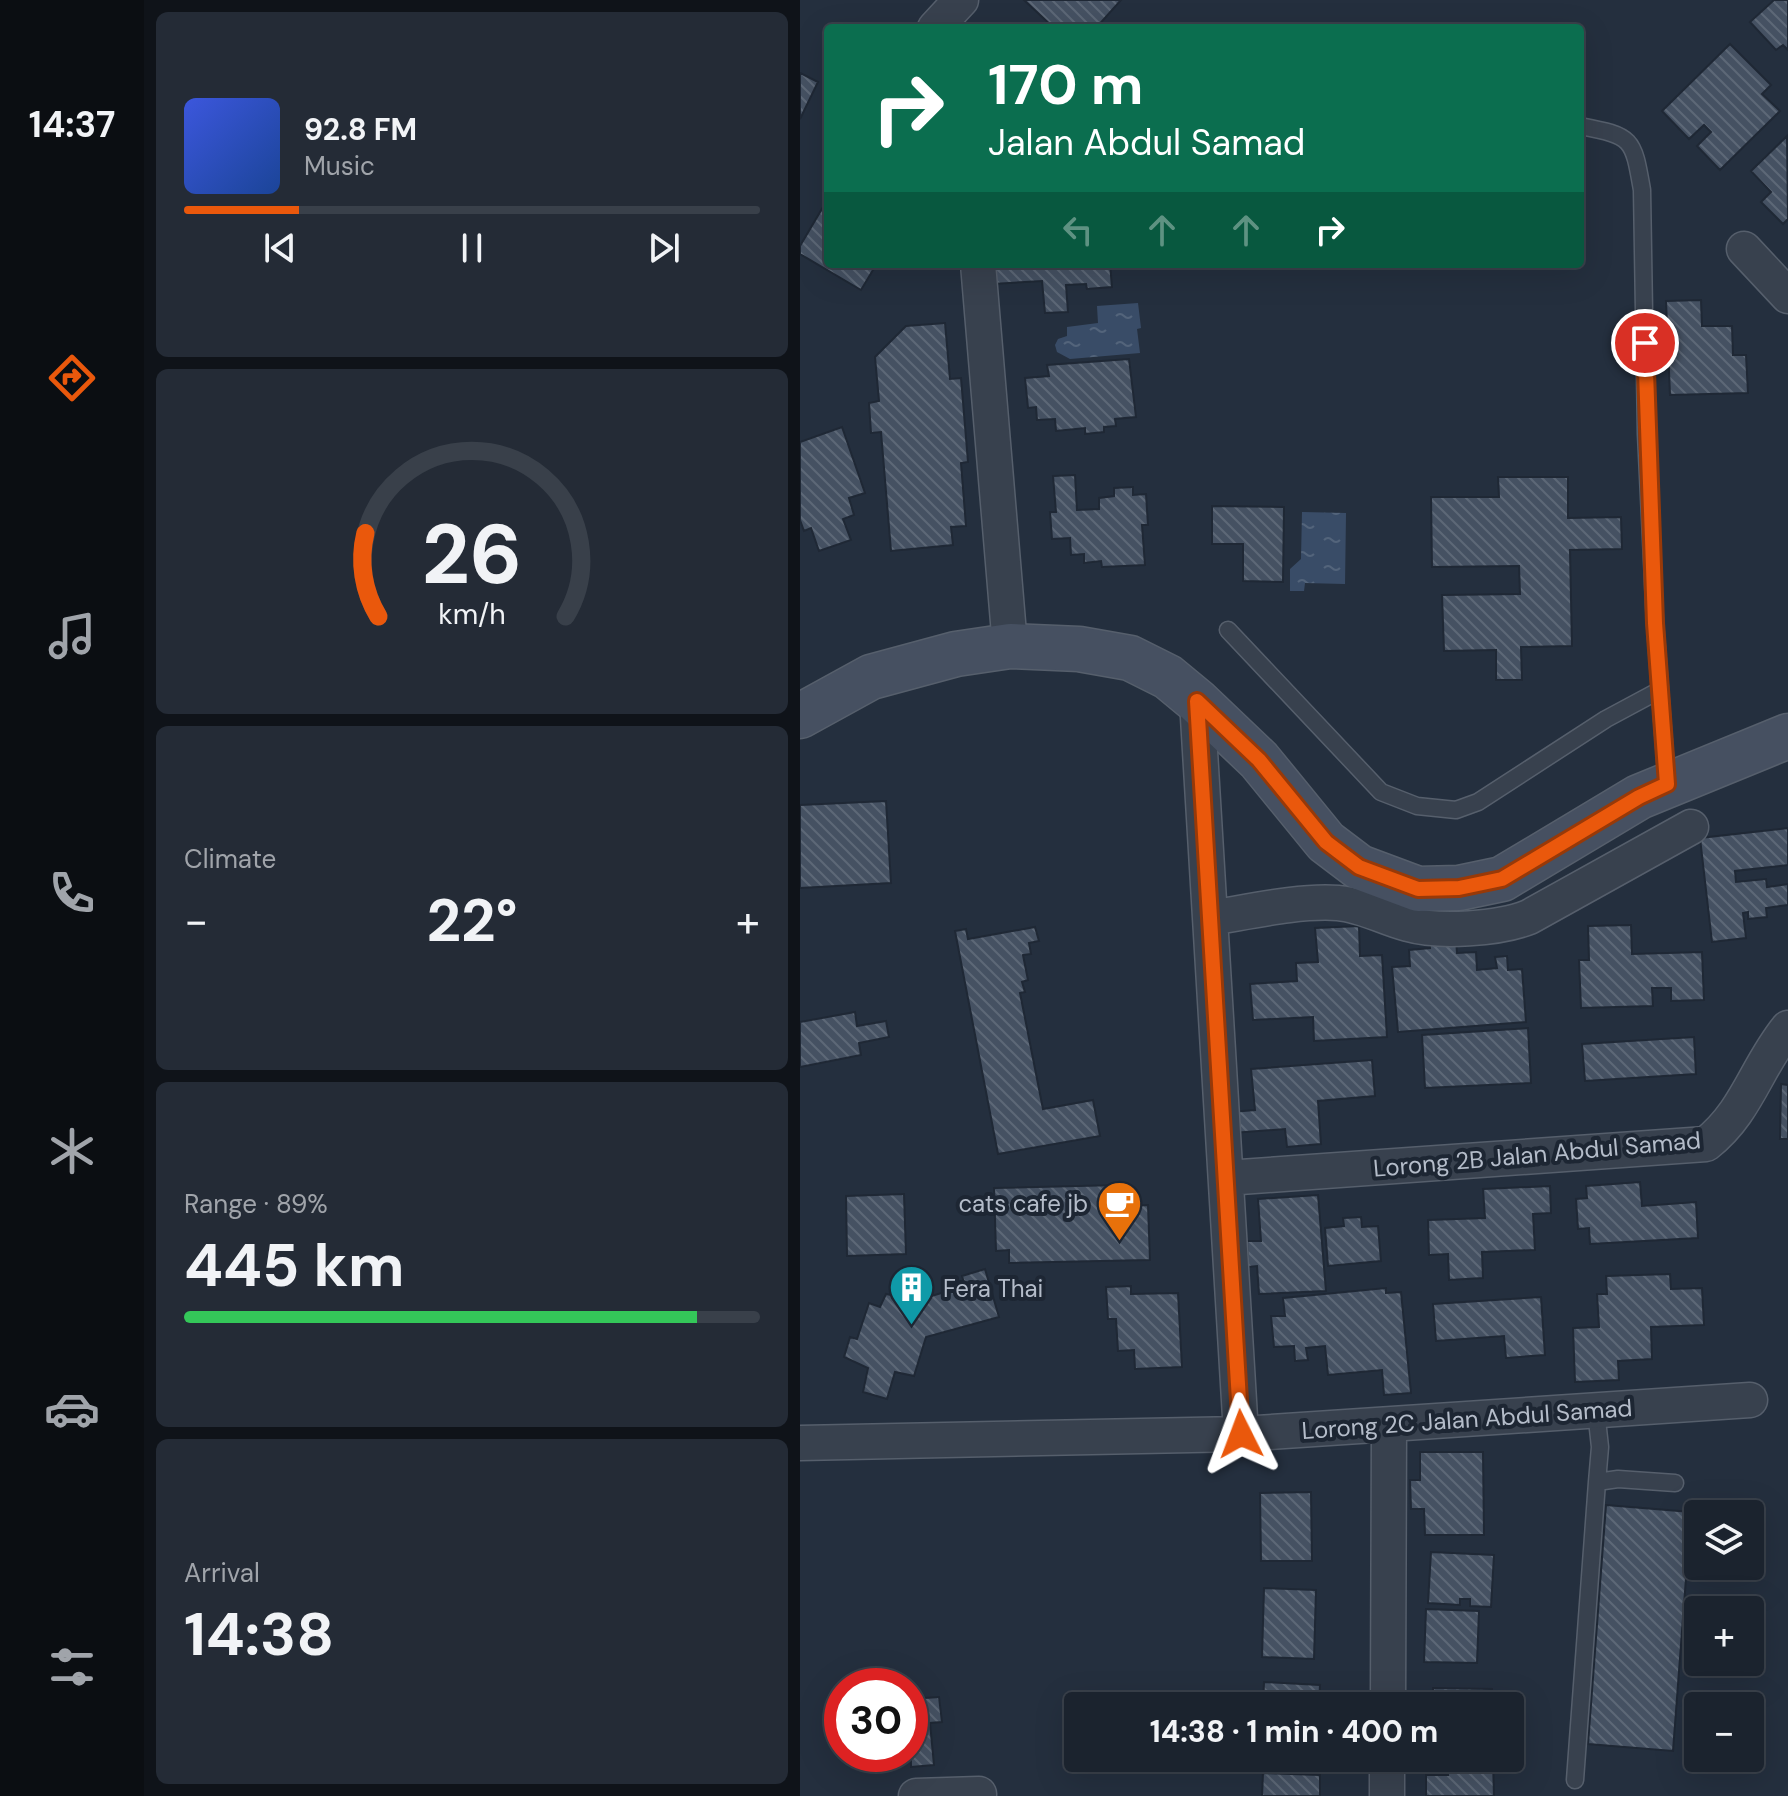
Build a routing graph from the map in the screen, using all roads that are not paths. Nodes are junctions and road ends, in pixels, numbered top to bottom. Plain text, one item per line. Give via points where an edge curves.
1 (961, 0) edge
2 (939, 24) edge
3 (1584, 127) edge
4 (1744, 249) dead end
5 (978, 268) edge
6 (1788, 296) edge
7 (1228, 630) dead end
8 (1010, 646) junction
9 (1660, 690) junction
10 (1197, 701) junction
11 (800, 716) edge
12 (1788, 736) edge
13 (1667, 784) junction
14 (1691, 827) dead end
15 (1210, 918) junction
16 (1788, 1028) edge
17 (1226, 1178) junction
18 (1750, 1400) dead end
19 (1596, 1411) junction
20 (1389, 1425) junction
21 (1241, 1434) junction
22 (800, 1443) edge
23 (1597, 1482) junction
24 (1675, 1483) dead end
25 (1388, 1692) edge
26 (1387, 1772) edge
27 (1575, 1780) dead end
28 (979, 1794) edge
29 (916, 1796) edge
30 (1387, 1796) edge

1 - 2 street
3 - 9 lane via 1617,133 1635,151 1642,190 1646,434
4 - 6 street
5 - 8 street
7 - 9 lane via 1381,792 1417,806 1456,810 1478,802
8 - 10 street via 1130,658 1168,677
8 - 11 street via 871,677
9 - 13 lane
10 - 13 street via 1259,760 1326,842 1359,867 1418,889 1502,879
10 - 15 street
12 - 13 street
14 - 15 street via 1510,925 1411,925 1338,903
15 - 17 street
16 - 17 street, Lorong 2B Jalan Abdul Samad via 1736,1114 1706,1144
17 - 21 street
18 - 19 street, Lorong 2C Jalan Abdul Samad
19 - 20 street, Lorong 2C Jalan Abdul Samad
19 - 23 lane
20 - 21 street, Lorong 2C Jalan Abdul Samad
20 - 25 street
21 - 22 street, Lorong 2C Jalan Abdul Samad
23 - 24 lane
23 - 27 lane
26 - 30 street
28 - 29 street

